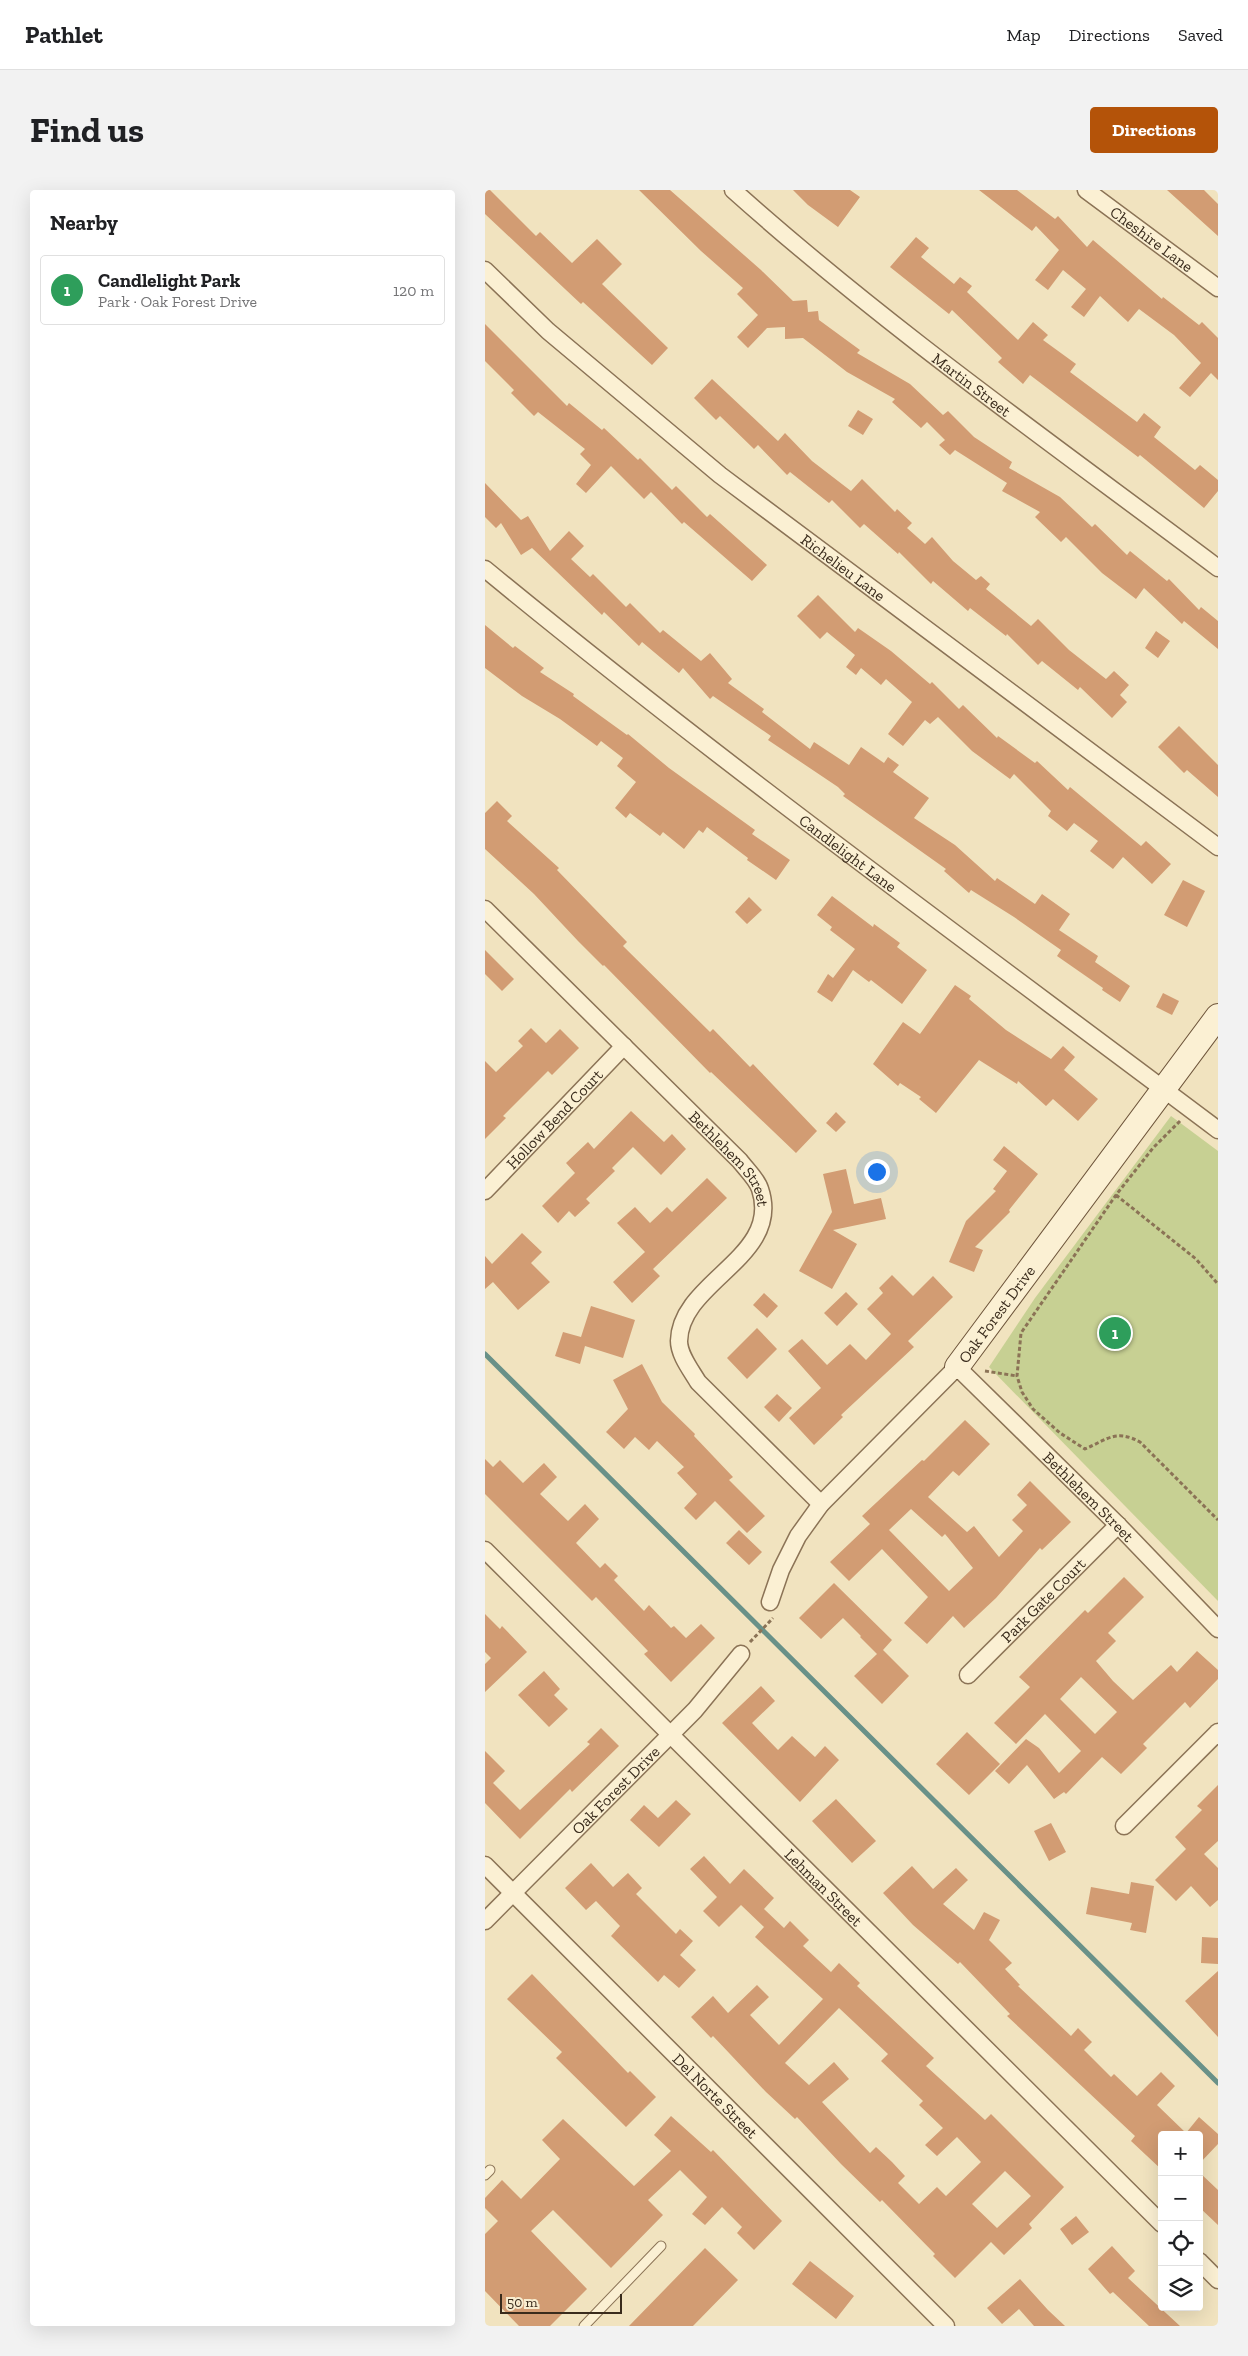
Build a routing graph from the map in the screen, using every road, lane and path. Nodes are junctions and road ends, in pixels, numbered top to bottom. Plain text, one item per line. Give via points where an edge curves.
1 (733, 190) edge
2 (1086, 190) edge
3 (485, 270) edge
4 (1218, 288) edge
5 (485, 568) edge
6 (1218, 568) edge
7 (1218, 847) edge
8 (485, 909) edge
9 (1218, 1016) edge
10 (624, 1046) junction
11 (1162, 1088) junction
12 (1189, 1108) junction
13 (1218, 1130) edge
14 (485, 1191) edge
15 (1116, 1195) junction
16 (1218, 1284) edge
17 (957, 1366) junction
18 (821, 1504) junction
19 (1218, 1520) edge
20 (1118, 1525) junction
21 (485, 1550) edge
22 (773, 1608) joint
23 (1218, 1629) edge
24 (743, 1650) joint
25 (968, 1675) dead end
26 (1218, 1732) edge
27 (671, 1734) junction
28 (1124, 1826) dead end
29 (485, 1865) edge
30 (513, 1893) junction
31 (485, 1922) edge
32 (1159, 2221) edge
33 (661, 2246) dead end
34 (1203, 2265) edge
35 (1218, 2280) edge
36 (584, 2326) edge
37 (946, 2326) edge

1 - 6 street, Martin Street via 865,301
2 - 4 street, Cheshire Lane
3 - 7 street, Richelieu Lane via 549,331 720,475
5 - 11 street, Candlelight Lane via 817,830
8 - 10 street, Bethlehem Street
9 - 11 street, Oak Forest Drive
10 - 14 street, Hollow Bend Court
10 - 18 street, Bethlehem Street via 741,1161 760,1189 762,1213 757,1235 746,1252 692,1304 679,1341 685,1360 698,1382
11 - 12 street, Candlelight Lane
11 - 17 street, Oak Forest Drive
12 - 13 street, Candlelight Lane
12 - 15 path
15 - 16 path via 1196,1259
15 - 19 path via 1021,1333 1017,1376 1022,1392 1033,1409 1060,1433 1085,1449 1116,1436 1126,1435 1140,1442
17 - 18 street, Oak Forest Drive
17 - 20 street, Bethlehem Street
18 - 22 street, Oak Forest Drive via 798,1536 781,1570
20 - 23 street, Bethlehem Street
20 - 25 street, Park Gate Court
21 - 27 street, Lehman Street
22 - 24 path
24 - 27 street, Oak Forest Drive via 695,1710
26 - 28 street
27 - 30 street, Oak Forest Drive
27 - 32 street, Lehman Street
29 - 30 street, Del Norte Street
30 - 31 street, Oak Forest Drive
30 - 37 street, Del Norte Street
33 - 36 lane
34 - 35 street

